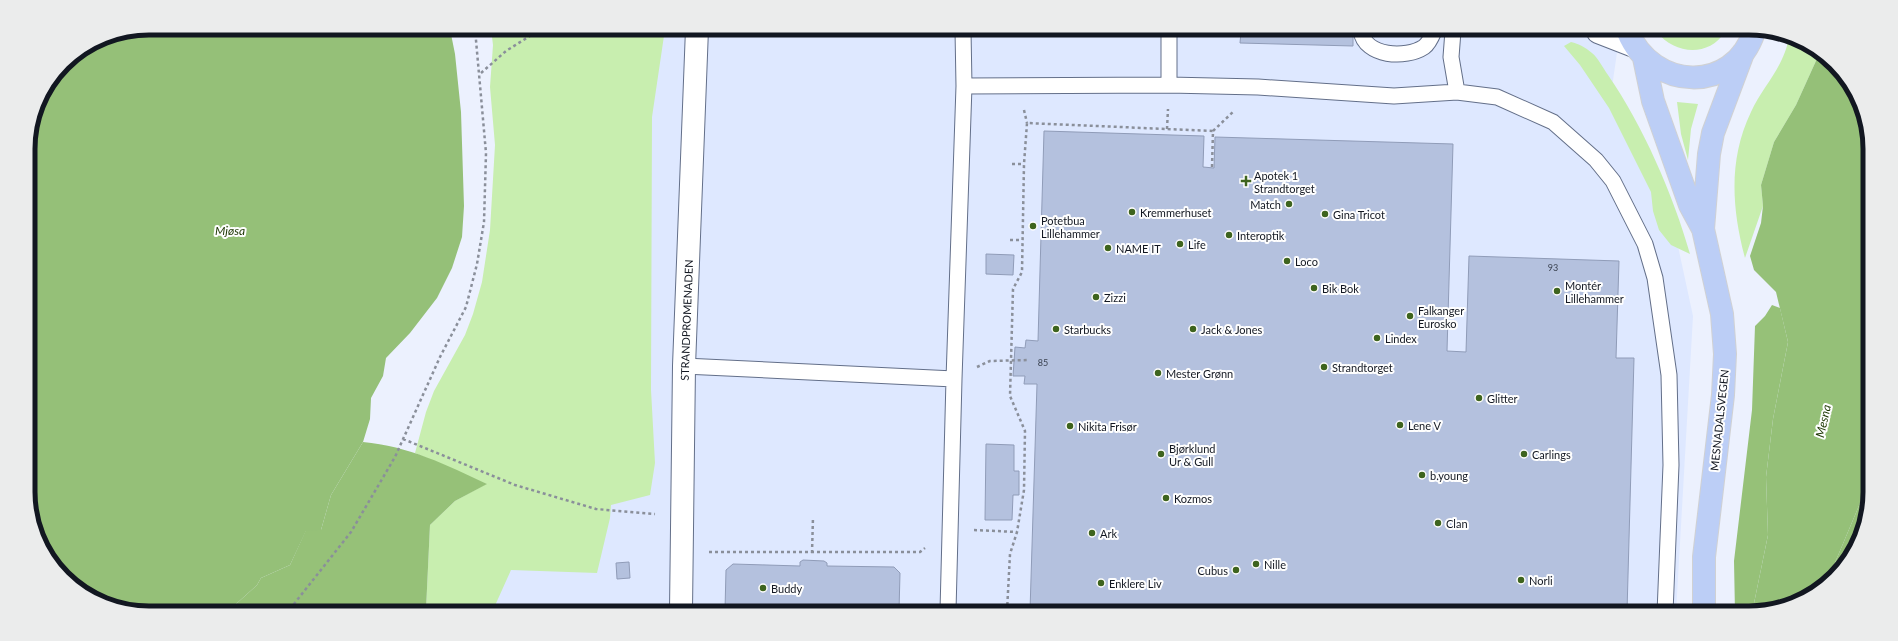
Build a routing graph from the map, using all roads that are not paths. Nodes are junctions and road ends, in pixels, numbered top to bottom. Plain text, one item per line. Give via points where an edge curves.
1 (697, 35) edge
2 (963, 35) edge
3 (1168, 35) edge
4 (1362, 35) edge
5 (1432, 35) edge
6 (1453, 35) edge
7 (1607, 35) edge
8 (1752, 35) edge
9 (1635, 45) edge
10 (1743, 53) junction
11 (1169, 85) junction
12 (964, 86) junction
13 (1457, 92) junction
14 (1703, 229) junction
15 (684, 366) junction
16 (954, 379) junction
17 (681, 606) edge
18 (948, 606) edge
19 (1665, 606) edge
20 (1704, 606) edge

1 - 15 street, STRANDPROMENADEN
2 - 12 lane
3 - 11 lane
4 - 5 lane via 1369,46 1378,51 1394,54 1410,53 1425,46
6 - 13 lane via 1451,57
7 - 9 street
8 - 10 highway, MESNADALSVEGEN
9 - 10 highway via 1656,68 1686,77 1702,77 1717,72
9 - 14 highway, MESNADALSVEGEN via 1690,205
10 - 14 highway, MESNADALSVEGEN via 1713,133
11 - 12 lane
11 - 13 lane via 1258,87 1394,96
12 - 16 lane
13 - 19 lane via 1497,97 1553,122 1596,160 1612,182 1645,244 1654,278 1669,375 1671,465
14 - 20 highway, MESNADALSVEGEN via 1722,314 1725,354 1722,403 1704,557
15 - 16 lane
15 - 17 street, STRANDPROMENADEN
16 - 18 lane

